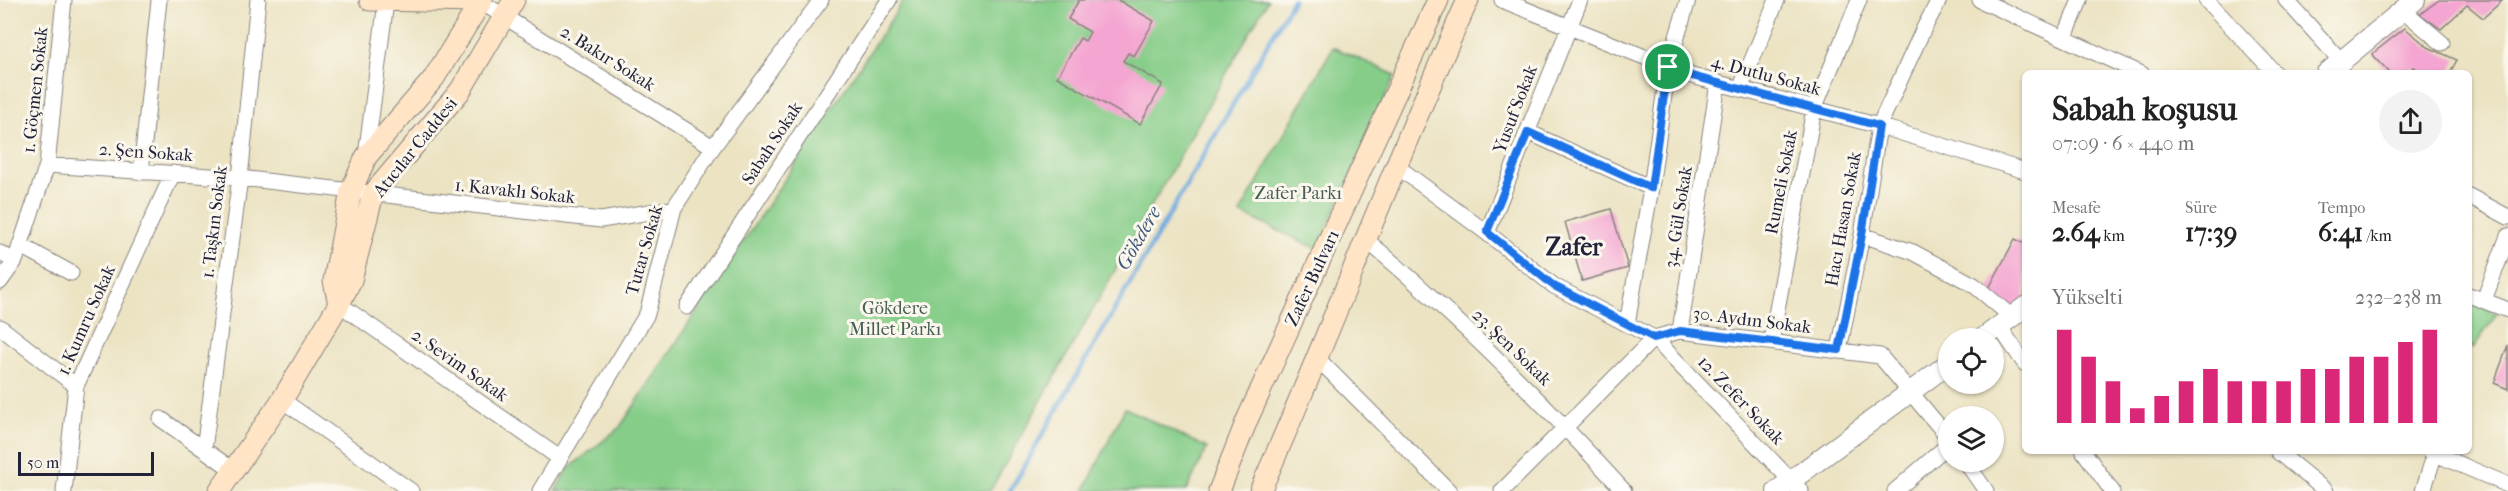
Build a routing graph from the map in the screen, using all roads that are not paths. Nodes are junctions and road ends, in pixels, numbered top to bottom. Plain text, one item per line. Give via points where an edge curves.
1 (64, 0) edge
2 (159, 0) edge
3 (258, 0) edge
4 (821, 0) edge
5 (890, 0) edge
6 (1438, 0) edge
7 (1468, 0) edge
8 (1502, 0) edge
9 (1580, 0) edge
10 (1688, 0) edge
11 (1777, 0) edge
12 (1859, 0) edge
13 (1939, 0) edge
14 (1980, 0) edge
15 (2080, 0) edge
16 (2206, 0) edge
17 (2286, 0) edge
18 (378, 1) edge
19 (495, 4) edge
20 (2409, 5) edge
21 (1568, 26) junction
22 (2065, 37) junction
23 (2442, 43) dead end
24 (2341, 61) junction
25 (1668, 67) junction
26 (2134, 70) edge
27 (2272, 70) edge
28 (2331, 70) edge
29 (1718, 83) junction
30 (1740, 89) junction
31 (1814, 109) junction
32 (1879, 126) junction
33 (1528, 132) junction
34 (714, 147) junction
35 (366, 157) junction
36 (47, 165) junction
37 (1395, 165) junction
38 (2022, 170) edge
39 (141, 172) junction
40 (173, 173) junction
41 (240, 177) junction
42 (1651, 188) junction
43 (351, 191) junction
44 (373, 194) junction
45 (2472, 198) edge
46 (674, 208) junction
47 (2508, 217) edge
48 (1487, 232) junction
49 (1862, 235) junction
50 (2508, 236) edge
51 (1364, 238) junction
52 (20, 245) junction
53 (0, 253) edge
54 (15, 261) junction
55 (71, 273) dead end
56 (0, 282) edge
57 (2476, 297) edge
58 (339, 304) junction
59 (687, 307) dead end
60 (2508, 310) edge
61 (2012, 316) edge
62 (1627, 324) junction
63 (0, 327) edge
64 (1996, 328) edge
65 (1680, 331) junction
66 (1654, 338) junction
67 (1771, 342) junction
68 (1839, 350) junction
69 (2022, 353) edge
70 (1318, 359) junction
71 (1938, 372) edge
72 (76, 386) junction
73 (1911, 392) junction
74 (282, 400) junction
75 (161, 419) dead end
76 (1938, 425) edge
77 (1565, 427) junction
78 (204, 449) junction
79 (1938, 454) edge
80 (2085, 454) edge
81 (2280, 454) edge
82 (2432, 454) edge
83 (2438, 454) edge
84 (558, 457) junction
85 (233, 470) junction
86 (1973, 472) edge
87 (2508, 485) edge
88 (1790, 487) edge
89 (1261, 490) edge
90 (64, 491) edge
91 (219, 491) edge
92 (411, 491) edge
93 (540, 491) edge
94 (1219, 491) edge
95 (1449, 491) edge
96 (1502, 491) edge
97 (1624, 491) edge
98 (1895, 491) edge
99 (1986, 491) edge
100 (2112, 491) edge
101 (2326, 491) edge
102 (2423, 491) edge

1 - 36 street, 1. Göçmen Sokak
2 - 39 street
3 - 41 street, 1. Taşkın Sokak
4 - 34 street, Tutar Sokak
5 - 59 street, Sabah Sokak
6 - 94 main road, Zafer Bulvarı via 1247,420
7 - 37 main road, Zafer Bulvarı
8 - 21 street, 4. Dutlu Sokak
9 - 21 street, Yusuf Sokak
10 - 25 street
11 - 30 street
12 - 31 street, Rumeli Sokak
13 - 32 street, Hacı Hasan Sokak
14 - 22 street
15 - 22 street
16 - 27 street
17 - 24 street
18 - 19 main road
18 - 35 street
19 - 34 street, 2. Bakır Sokak
19 - 35 main road, Atıcılar Caddesi
19 - 44 main road, Atıcılar Caddesi via 460,91
20 - 23 street
20 - 24 street
21 - 25 street, 4. Dutlu Sokak
21 - 33 street, Yusuf Sokak
22 - 26 street
24 - 28 street
25 - 29 street, 4. Dutlu Sokak
25 - 42 street
29 - 30 street, 4. Dutlu Sokak
29 - 65 street, 34. Gül Sokak
30 - 31 street, 4. Dutlu Sokak
31 - 32 street, 4. Dutlu Sokak
31 - 67 street, Rumeli Sokak
32 - 38 street, 4. Dutlu Sokak
32 - 49 street, Hacı Hasan Sokak
33 - 42 street
33 - 48 street, Yusuf Sokak
34 - 46 street, Tutar Sokak
35 - 43 main road, Atıcılar Caddesi
36 - 39 street, 2. Şen Sokak
36 - 52 street, 1. Göçmen Sokak
37 - 48 street, 12. Zefer Sokak
37 - 51 main road, Zafer Bulvarı
39 - 40 street, 2. Şen Sokak
40 - 41 street, 2. Şen Sokak
40 - 72 street, 1. Kumru Sokak
41 - 43 street, 2. Şen Sokak
41 - 78 street, 1. Taşkın Sokak
42 - 62 street
43 - 44 street, 1. Kavaklı Sokak
43 - 58 main road, Atıcılar Caddesi via 334,281
44 - 46 street, 1. Kavaklı Sokak via 601,220
44 - 58 main road, Atıcılar Caddesi via 351,280
45 - 47 street
46 - 84 street, Tutar Sokak via 647,314
48 - 62 street, 12. Zefer Sokak via 1554,286
49 - 61 street via 1913,252 1974,285
49 - 68 street, Hacı Hasan Sokak
50 - 57 street
51 - 70 main road, Zafer Bulvarı
51 - 77 street, 23. Şen Sokak via 1420,285
52 - 54 street, 1. Göçmen Sokak
52 - 55 street
53 - 54 street
54 - 56 street, 1. Göçmen Sokak
57 - 60 street
58 - 74 main road, Atıcılar Caddesi
58 - 84 street, 2. Sevim Sokak
61 - 64 street
61 - 69 street
62 - 66 street, 12. Zefer Sokak
63 - 72 street
65 - 66 street
65 - 67 street, 30. Aydın Sokak
66 - 77 street
66 - 88 street, 12. Zefer Sokak
67 - 68 street, 30. Aydın Sokak
68 - 73 street, 30. Aydın Sokak via 1880,356
70 - 89 main road, Zafer Bulvarı
70 - 95 street
71 - 73 street
72 - 90 street, 1. Kumru Sokak
73 - 76 street, 30. Aydın Sokak
73 - 88 street
74 - 85 main road, Atıcılar Caddesi
74 - 92 street
75 - 78 street
77 - 96 street
77 - 97 street, 23. Şen Sokak
78 - 85 street
79 - 98 street
80 - 100 street
81 - 101 street
82 - 102 street
83 - 87 street
84 - 93 street, Tutar Sokak
85 - 91 main road, Atıcılar Caddesi
86 - 99 street

